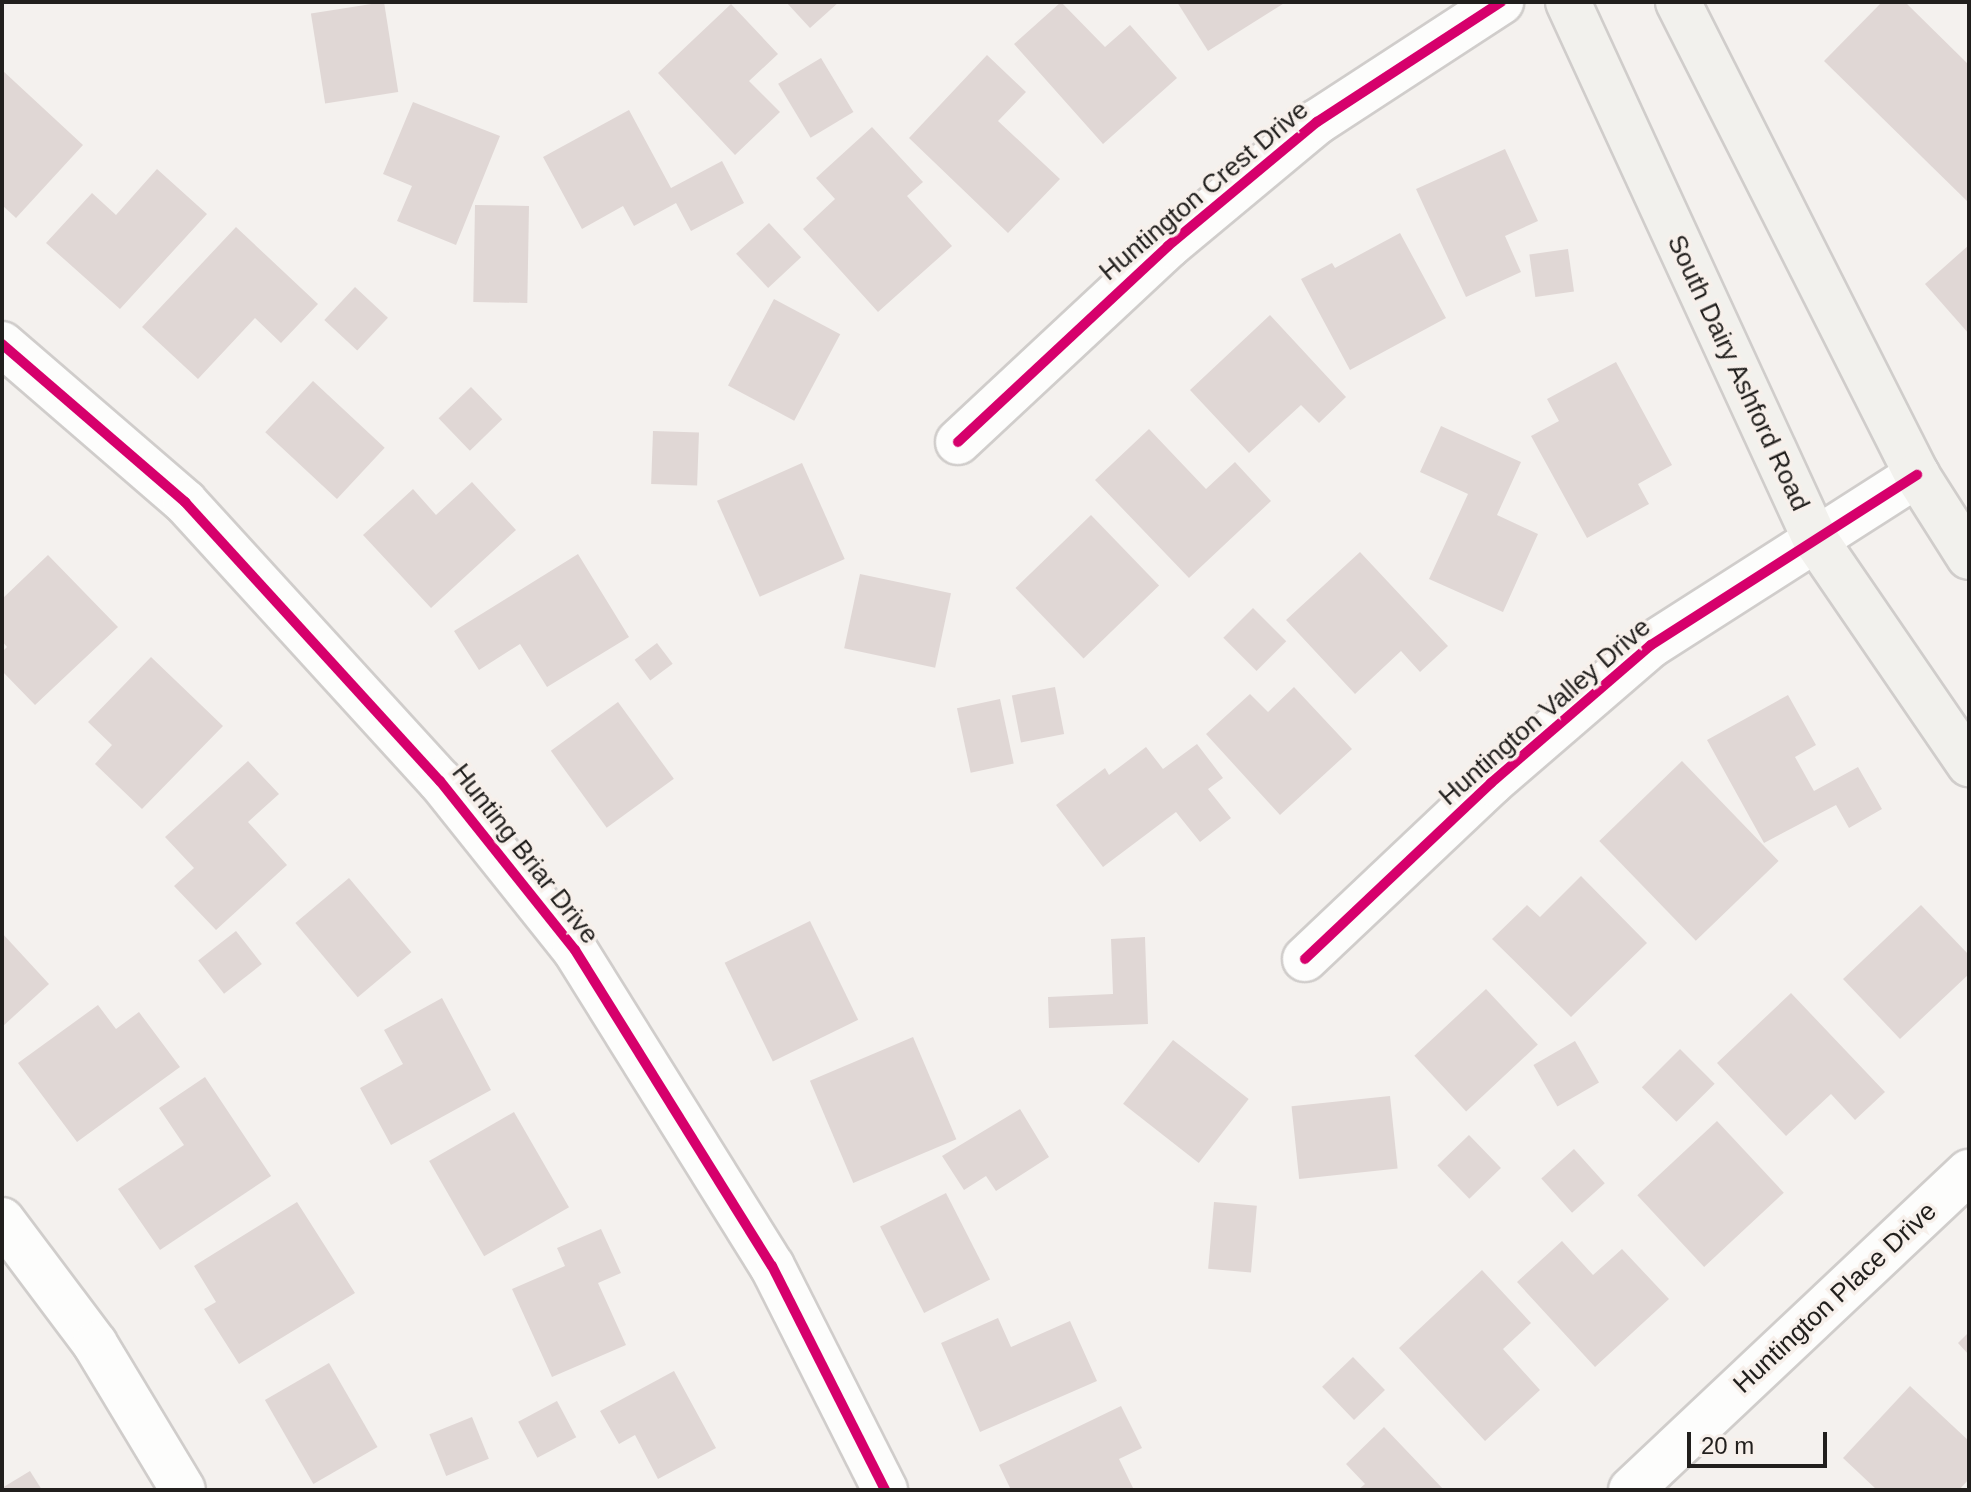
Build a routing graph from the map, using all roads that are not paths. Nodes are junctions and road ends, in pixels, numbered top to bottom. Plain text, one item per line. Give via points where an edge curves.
1 (1501, 2) edge
2 (1568, 2) edge
3 (1678, 2) edge
4 (2, 344) edge
5 (958, 442) dead end
6 (1917, 475) junction
7 (1815, 539) junction
8 (1969, 557) edge
9 (1969, 764) edge
10 (1305, 959) dead end
11 (1969, 1172) edge
12 (2, 1220) edge
13 (183, 1490) edge
14 (885, 1490) edge
15 (1631, 1490) edge

1 - 5 street, Huntington Crest Drive via 1317,122 1168,246
2 - 7 main road, South Dairy Ashford Road
3 - 6 main road
4 - 14 street, Hunting Briar Drive via 185,502 440,781 575,950 772,1266
6 - 7 street, Huntington Valley Drive
6 - 8 main road
7 - 9 main road, South Dairy Ashford Road
7 - 10 street, Huntington Valley Drive via 1651,645 1491,783
11 - 15 street, Huntington Place Drive
12 - 13 street via 95,1344

